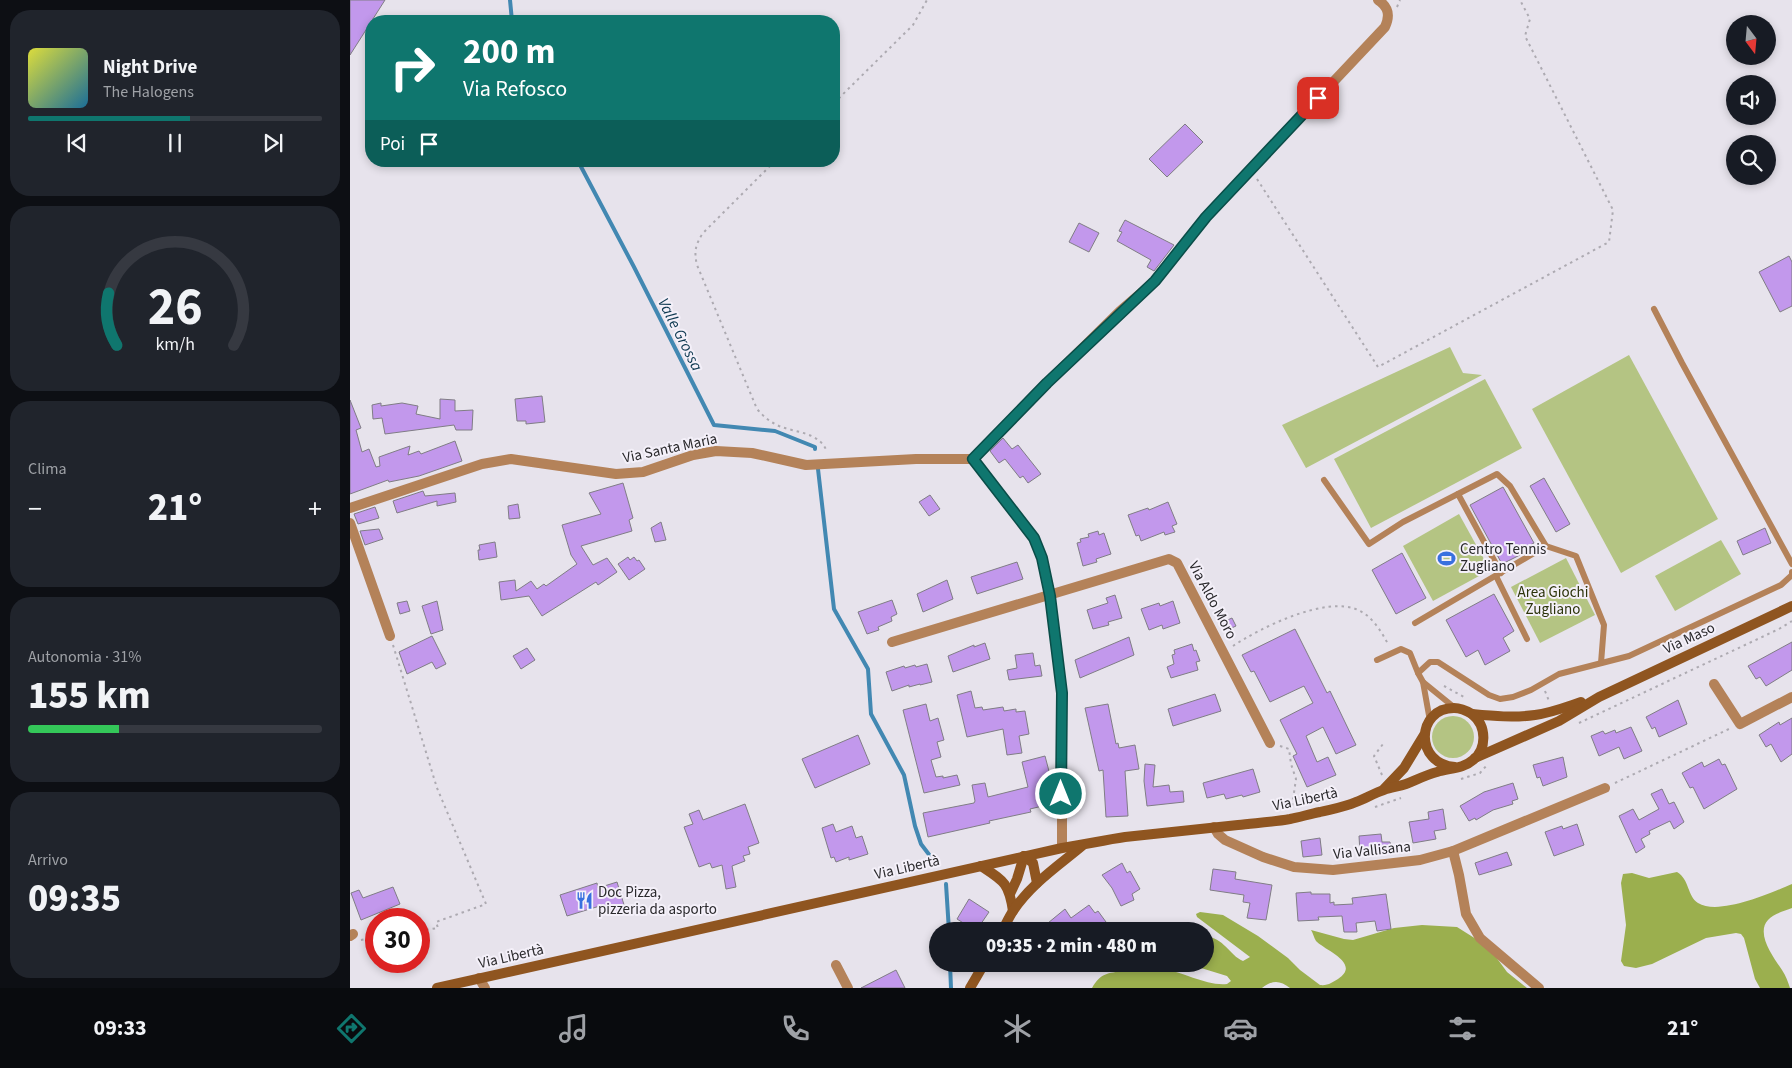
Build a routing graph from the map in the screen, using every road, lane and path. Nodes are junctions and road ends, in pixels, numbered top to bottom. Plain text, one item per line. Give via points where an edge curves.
1 (927, 0) edge
2 (1378, 0) edge
3 (1520, 0) edge
4 (840, 97) edge
5 (769, 167) edge
6 (1251, 169) junction
7 (1654, 309) dead end
8 (973, 459) junction
9 (831, 464) junction
10 (1324, 480) dead end
11 (1458, 494) junction
12 (350, 508) edge
13 (350, 523) edge
14 (1546, 546) junction
15 (1792, 564) edge
16 (1792, 572) edge
17 (1499, 574) junction
18 (1050, 596) junction
19 (1792, 606) edge
20 (1415, 623) dead end
21 (390, 636) joint
22 (1526, 639) dead end
23 (892, 642) dead end
24 (1224, 652) junction
25 (1393, 653) junction
26 (1378, 660) dead end
27 (1601, 663) junction
28 (1418, 673) junction
29 (1423, 682) junction
30 (1542, 684) junction
31 (1714, 684) dead end
32 (1792, 696) edge
33 (1599, 697) junction
34 (1455, 708) junction
35 (1552, 708) dead end
36 (1472, 714) junction
37 (1430, 721) junction
38 (1740, 724) junction
39 (1424, 735) junction
40 (1270, 743) joint
41 (1383, 744) dead end
42 (1475, 758) junction
43 (1455, 767) junction
44 (1382, 775) dead end
45 (1605, 788) joint
46 (1384, 790) junction
47 (1292, 806) dead end
48 (1214, 827) junction
49 (1083, 845) junction
50 (1062, 848) junction
51 (1453, 851) junction
52 (1024, 856) junction
53 (981, 866) junction
54 (1037, 883) junction
55 (1010, 894) junction
56 (1013, 911) junction
57 (1007, 922) edge
58 (430, 929) edge
59 (836, 965) dead end
60 (979, 972) edge
61 (479, 978) junction
62 (437, 988) edge
63 (484, 988) edge
64 (848, 988) edge
65 (970, 988) edge
66 (1539, 988) edge

1 - 4 path via 913,24
2 - 6 street via 1388,13 1386,27
3 - 6 path via 1530,18 1525,36 1613,210 1609,242 1378,367
5 - 9 path via 703,233 694,252 757,409 766,420 780,427 812,435 826,449
6 - 8 street via 1206,217 1155,281 1047,383
7 - 15 lane
8 - 9 street, Via Santa Maria
8 - 18 street via 1034,538
9 - 12 street, Via Santa Maria via 806,466 752,453 716,451 642,472 616,474 511,459 482,464
10 - 11 lane via 1369,544 1403,522
11 - 14 lane via 1497,474 1510,486
11 - 17 lane
13 - 21 street
14 - 17 lane
14 - 27 lane via 1576,556 1604,625
16 - 27 lane via 1781,585 1630,656
17 - 20 lane
17 - 22 lane
18 - 23 street, Via Aldo Moro
18 - 24 street, Via Aldo Moro via 1169,559 1177,563
18 - 50 street via 1062,693
19 - 33 main road, Via Maso
21 - 58 path via 437,788 486,904 436,922 438,928
24 - 25 path via 1275,622 1330,606 1358,610 1370,618
24 - 40 street, Via Aldo Moro
25 - 26 lane
25 - 28 lane via 1401,649 1410,654
27 - 30 lane via 1559,674
28 - 29 lane
28 - 30 lane via 1430,662 1438,662 1500,699 1522,694
29 - 34 lane
29 - 37 lane
30 - 35 path
31 - 38 street
32 - 38 street
33 - 36 main road via 1536,715
33 - 42 main road via 1559,721
34 - 36 main road
34 - 37 main road via 1436,714
36 - 42 main road via 1483,731 1481,750
37 - 39 main road
38 - 45 path
39 - 43 main road via 1433,758 1439,764
39 - 46 main road, Via Libertà via 1404,768
40 - 47 path via 1289,749 1296,779
41 - 44 path via 1374,756
42 - 43 main road via 1466,765
43 - 46 main road, Via Libertà
45 - 51 street, Via Vallisana
46 - 48 main road, Via Libertà via 1354,803 1291,819
48 - 49 main road, Via Libertà
48 - 51 street, Via Vallisana via 1225,840 1294,867 1333,870 1420,860
49 - 50 main road, Via Libertà
49 - 54 main road
50 - 52 main road, Via Libertà
51 - 66 street via 1466,914 1480,938
52 - 53 main road, Via Libertà
52 - 54 main road via 1033,863
52 - 55 main road
53 - 55 main road via 1005,883
53 - 61 main road, Via Libertà
54 - 56 main road
55 - 56 main road
56 - 57 main road
59 - 64 street
60 - 65 main road
61 - 62 main road, Via Libertà
61 - 63 street

